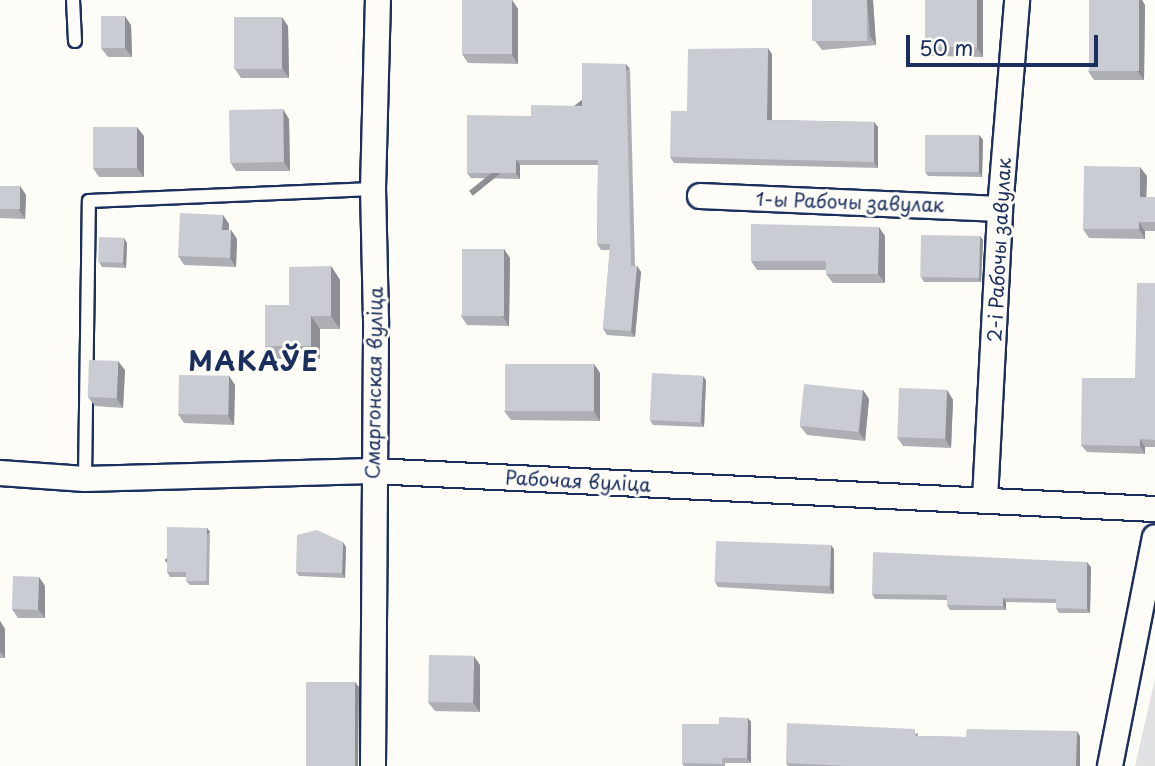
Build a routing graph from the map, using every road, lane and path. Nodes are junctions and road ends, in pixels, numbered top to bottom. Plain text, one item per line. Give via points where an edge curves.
1 (73, 0) edge
2 (378, 0) edge
3 (1017, 0) edge
4 (75, 41) dead end
5 (373, 188) junction
6 (700, 196) dead end
7 (1000, 209) junction
8 (372, 471) junction
9 (0, 473) edge
10 (85, 479) junction
11 (985, 499) junction
12 (1155, 509) edge
13 (1155, 537) edge
14 (373, 766) edge
15 (1110, 766) edge

1 - 4 lane
2 - 5 street, Смаргонская вуліца
3 - 7 street, 2-і Рабочы завулак
5 - 8 street, Смаргонская вуліца
5 - 10 lane via 89,201
6 - 7 street, 1-ы Рабочы завулак
7 - 11 street, 2-і Рабочы завулак
8 - 10 street, Рабочая вуліца
8 - 11 street, Рабочая вуліца
8 - 14 street, Смаргонская вуліца
9 - 10 street, Рабочая вуліца
11 - 12 street, Рабочая вуліца
13 - 15 street

